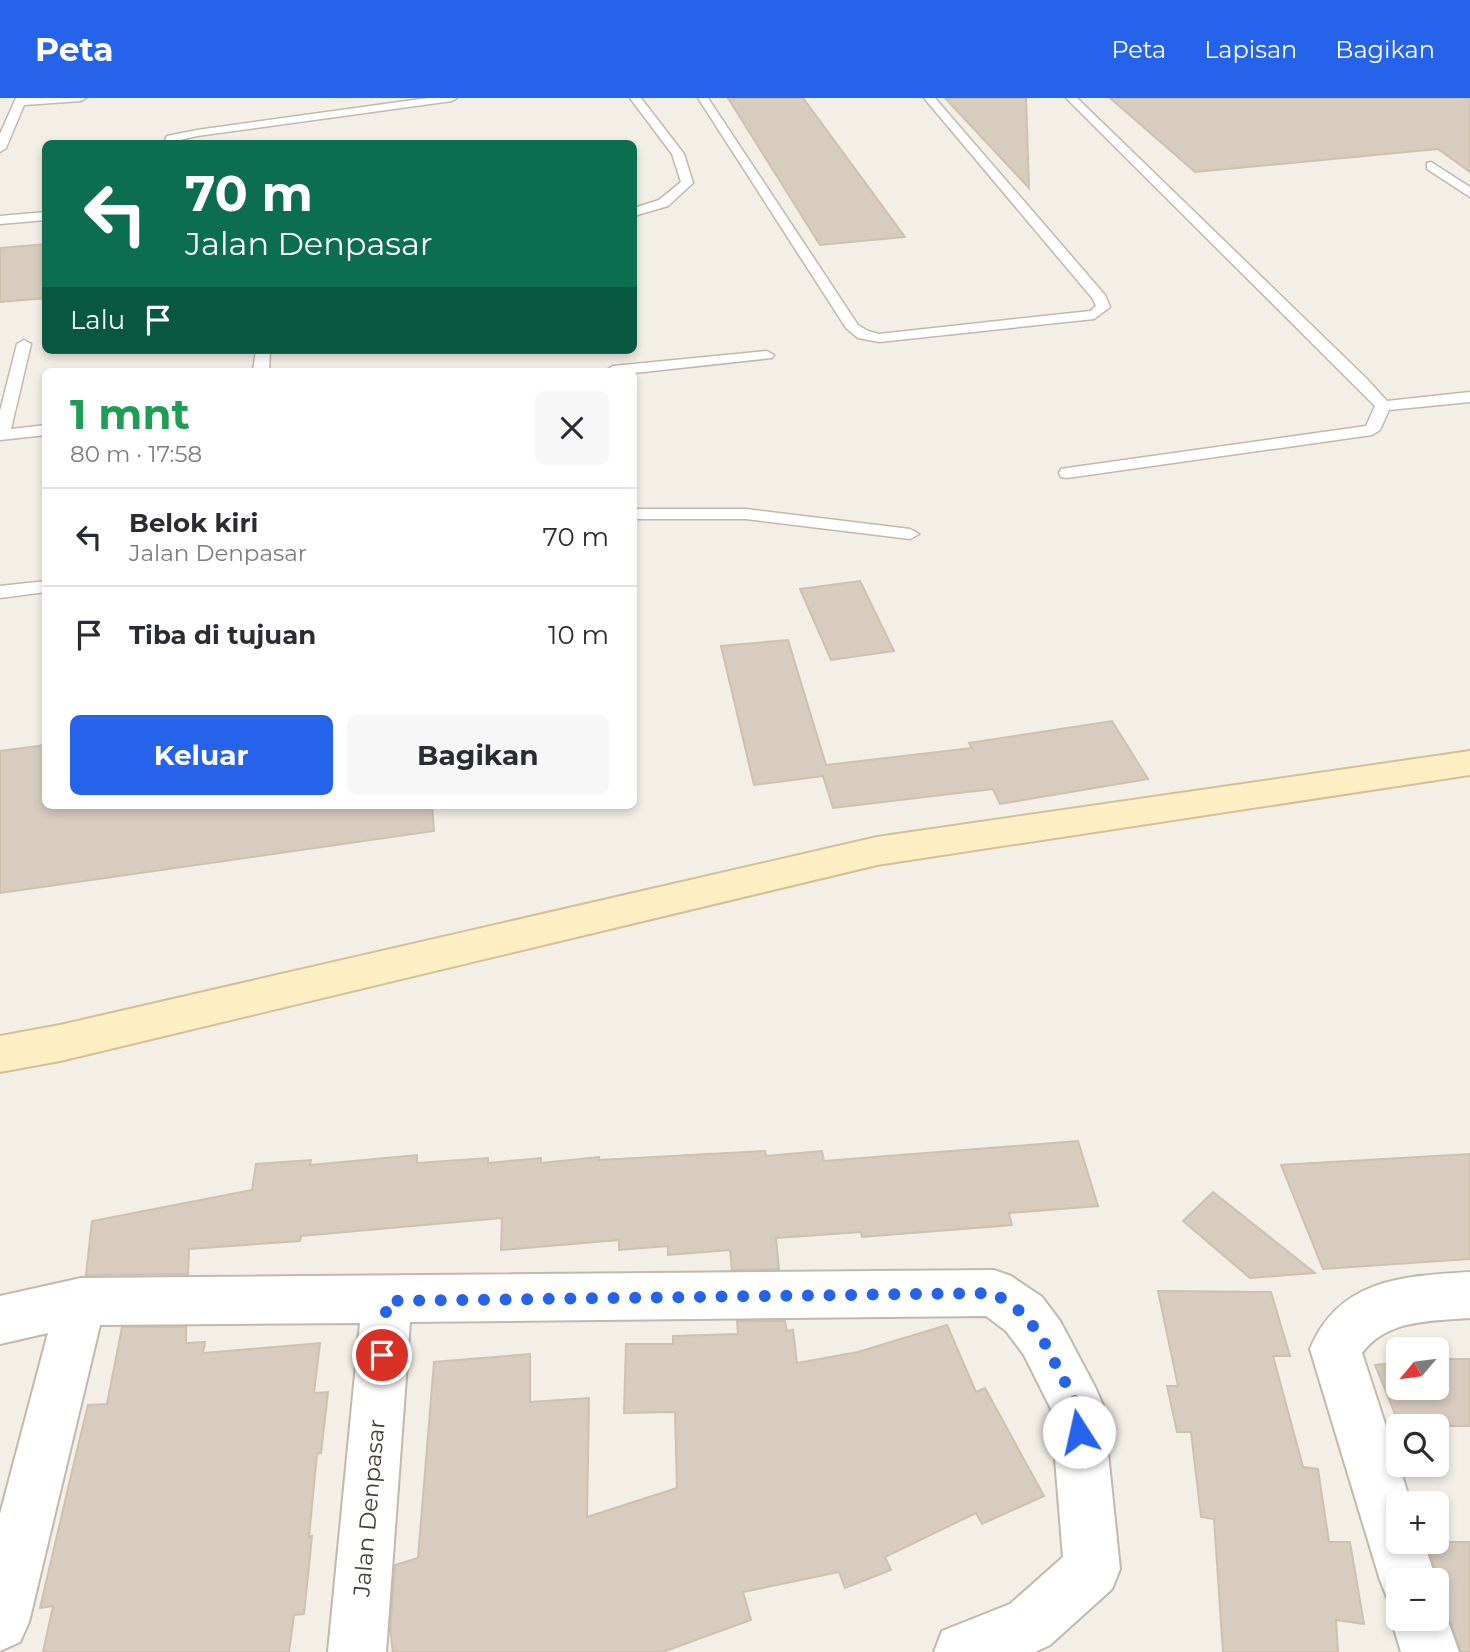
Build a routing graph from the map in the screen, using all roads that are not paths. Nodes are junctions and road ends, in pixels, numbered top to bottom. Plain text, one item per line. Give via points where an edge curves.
1 (81, 98) edge
2 (452, 98) edge
3 (635, 98) edge
4 (703, 98) edge
5 (929, 98) edge
6 (1071, 98) edge
7 (18, 105) edge
8 (0, 115) edge
9 (170, 140) edge
10 (0, 148) edge
11 (1431, 166) dead end
12 (1470, 193) edge
13 (637, 212) edge
14 (42, 216) edge
15 (0, 219) edge
16 (24, 344) dead end
17 (766, 355) dead end
18 (637, 368) edge
19 (1470, 397) edge
20 (1382, 406) junction
21 (42, 430) edge
22 (1, 435) edge
23 (1067, 473) dead end
24 (637, 514) edge
25 (910, 534) dead end
26 (42, 587) edge
27 (0, 592) edge
28 (1470, 763) edge
29 (0, 1054) edge
30 (1470, 1295) edge
31 (387, 1301) junction
32 (81, 1303) junction
33 (0, 1320) edge
34 (1404, 1568) edge
35 (0, 1622) edge
36 (1424, 1631) edge
37 (358, 1652) edge
38 (963, 1652) edge
39 (1430, 1652) edge

1 - 7 lane
2 - 9 lane
3 - 13 lane via 678,154 687,183 674,198 650,211
4 - 5 lane via 853,328 863,335 878,338 1094,314 1103,307
6 - 20 lane
7 - 8 lane
7 - 10 lane
11 - 12 lane
14 - 15 lane
16 - 22 lane
17 - 18 lane
19 - 20 lane
20 - 23 lane via 1372,430
21 - 22 lane
24 - 25 lane via 746,513
26 - 27 lane
28 - 29 main road via 877,851
30 - 34 street via 1382,1307 1342,1335 1335,1349
31 - 32 street
31 - 37 street, Jalan Denpasar
31 - 38 street via 994,1293 1024,1314 1042,1338 1077,1405 1091,1569 1030,1625
32 - 33 street
32 - 35 street
36 - 39 street

